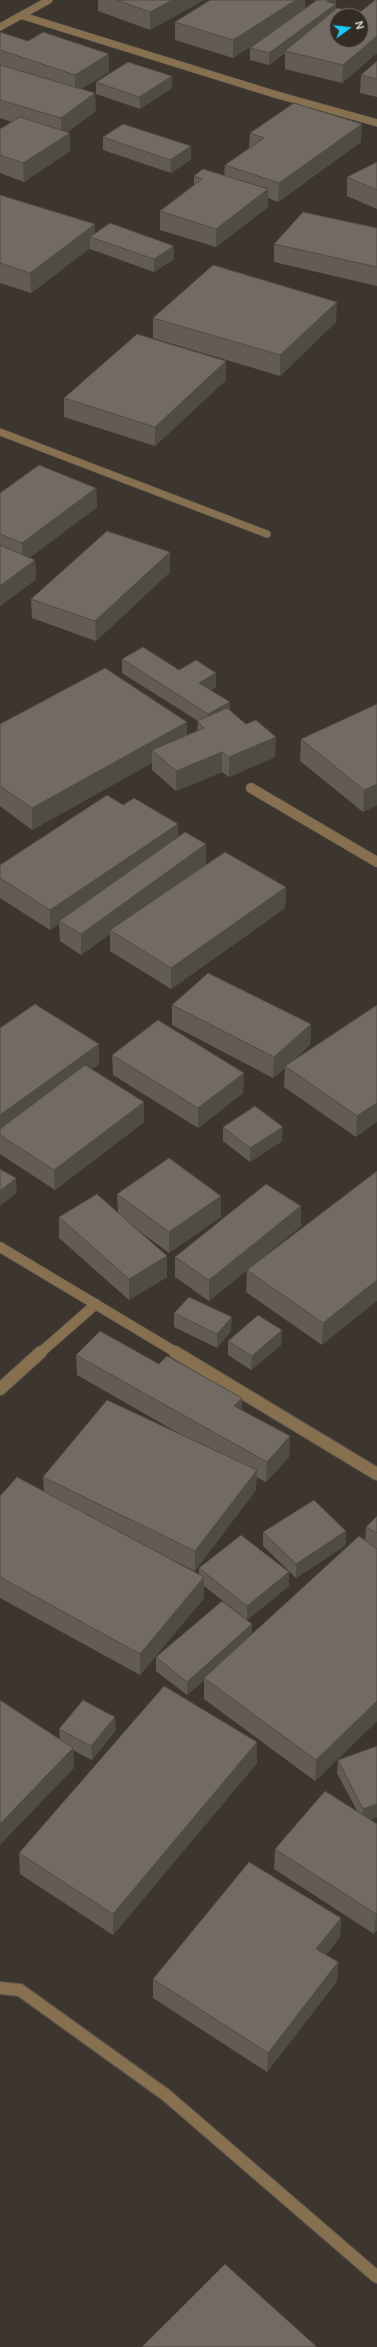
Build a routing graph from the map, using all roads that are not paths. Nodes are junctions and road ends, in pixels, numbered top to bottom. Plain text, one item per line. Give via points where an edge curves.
1 (49, 0) edge
2 (23, 16) junction
3 (0, 28) edge
4 (377, 123) edge
5 (0, 432) edge
6 (267, 534) dead end
7 (251, 788) dead end
8 (377, 862) edge
9 (0, 1247) edge
10 (96, 1304) junction
11 (0, 1389) edge
12 (377, 1474) edge
13 (0, 1988) edge
14 (377, 2277) edge

1 - 2 street
2 - 3 street
2 - 4 street via 274,94
5 - 6 street
7 - 8 street
9 - 10 street
10 - 11 street
10 - 12 street
13 - 14 street via 20,1990 166,2095

